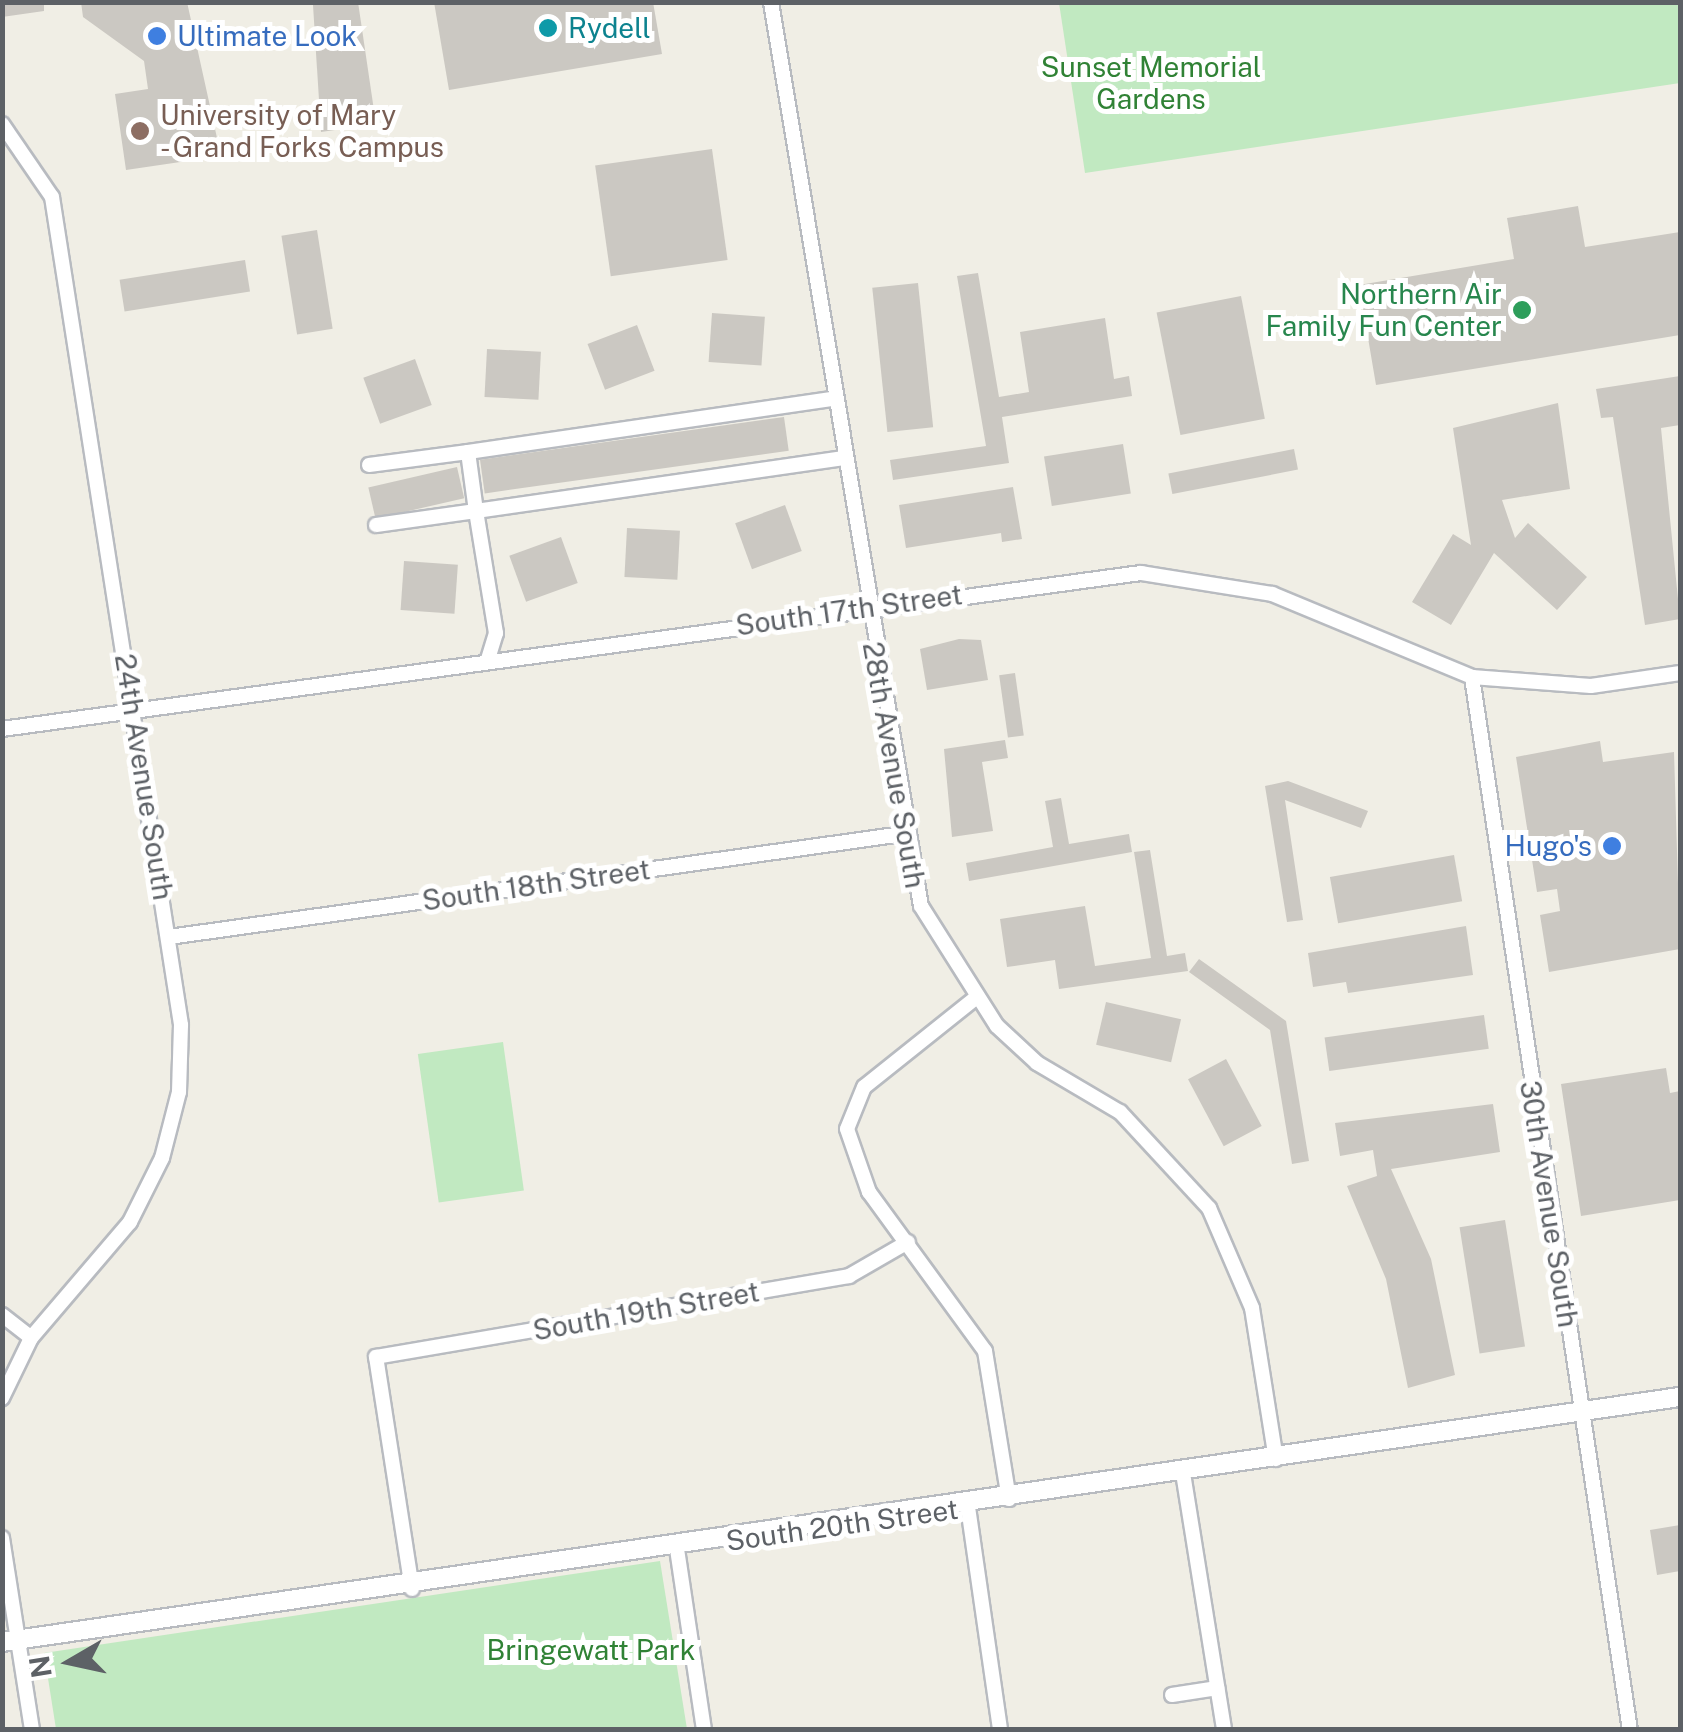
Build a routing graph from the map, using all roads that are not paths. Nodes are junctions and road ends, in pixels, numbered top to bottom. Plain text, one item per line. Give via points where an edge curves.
1 (771, 2) edge
2 (2, 124) edge
3 (833, 399) junction
4 (468, 452) junction
5 (842, 458) junction
6 (369, 465) dead end
7 (476, 511) junction
8 (376, 525) dead end
9 (866, 608) junction
10 (488, 660) junction
11 (1680, 673) edge
12 (1472, 677) junction
13 (134, 710) junction
14 (2, 728) edge
15 (903, 834) junction
16 (169, 937) junction
17 (973, 1000) junction
18 (908, 1242) junction
19 (2, 1315) edge
20 (31, 1338) junction
21 (1680, 1397) edge
22 (2, 1398) edge
23 (1582, 1411) junction
24 (1276, 1459) junction
25 (1183, 1473) junction
26 (1009, 1500) junction
27 (968, 1507) junction
28 (2, 1538) edge
29 (677, 1549) junction
30 (412, 1590) junction
31 (10, 1641) edge
32 (1216, 1688) junction
33 (1172, 1695) dead end
34 (32, 1730) edge
35 (704, 1730) edge
36 (1000, 1730) edge
37 (1224, 1730) edge
38 (1630, 1730) edge

1 - 3 street, 28th Avenue South
2 - 13 street, 24th Avenue South via 52,197
3 - 4 street
3 - 5 street, 28th Avenue South
4 - 6 street
4 - 7 street
5 - 7 street
5 - 9 street, 28th Avenue South
7 - 8 street
7 - 10 street via 496,632
9 - 10 street, South 17th Street
9 - 12 street, South 17th Street via 1141,573 1272,594
9 - 15 street, 28th Avenue South
10 - 13 street, South 17th Street
11 - 12 street, South 17th Street via 1591,686
12 - 23 street, 30th Avenue South
13 - 14 street, South 17th Street
13 - 16 street, 24th Avenue South
15 - 16 street, South 18th Street
15 - 17 street, 28th Avenue South via 921,906
16 - 20 street, 24th Avenue South via 181,1025 179,1092 162,1158 130,1222
17 - 18 street via 864,1088 853,1108 852,1161
17 - 24 street, 28th Avenue South via 1037,1063 1148,1136 1209,1208 1252,1308
18 - 26 street via 985,1351
18 - 30 street, South 19th Street via 849,1276 376,1357
19 - 20 street
20 - 22 street, 24th Avenue South
21 - 23 street, South 20th Street
23 - 24 street, South 20th Street
23 - 38 street, 30th Avenue South
24 - 25 street, South 20th Street
25 - 26 street, South 20th Street
25 - 32 street
26 - 27 street, South 20th Street
27 - 29 street, South 20th Street
27 - 36 street
28 - 31 street
29 - 30 street, South 20th Street
29 - 35 street
30 - 31 street, South 20th Street
31 - 34 street
32 - 33 street
32 - 37 street

